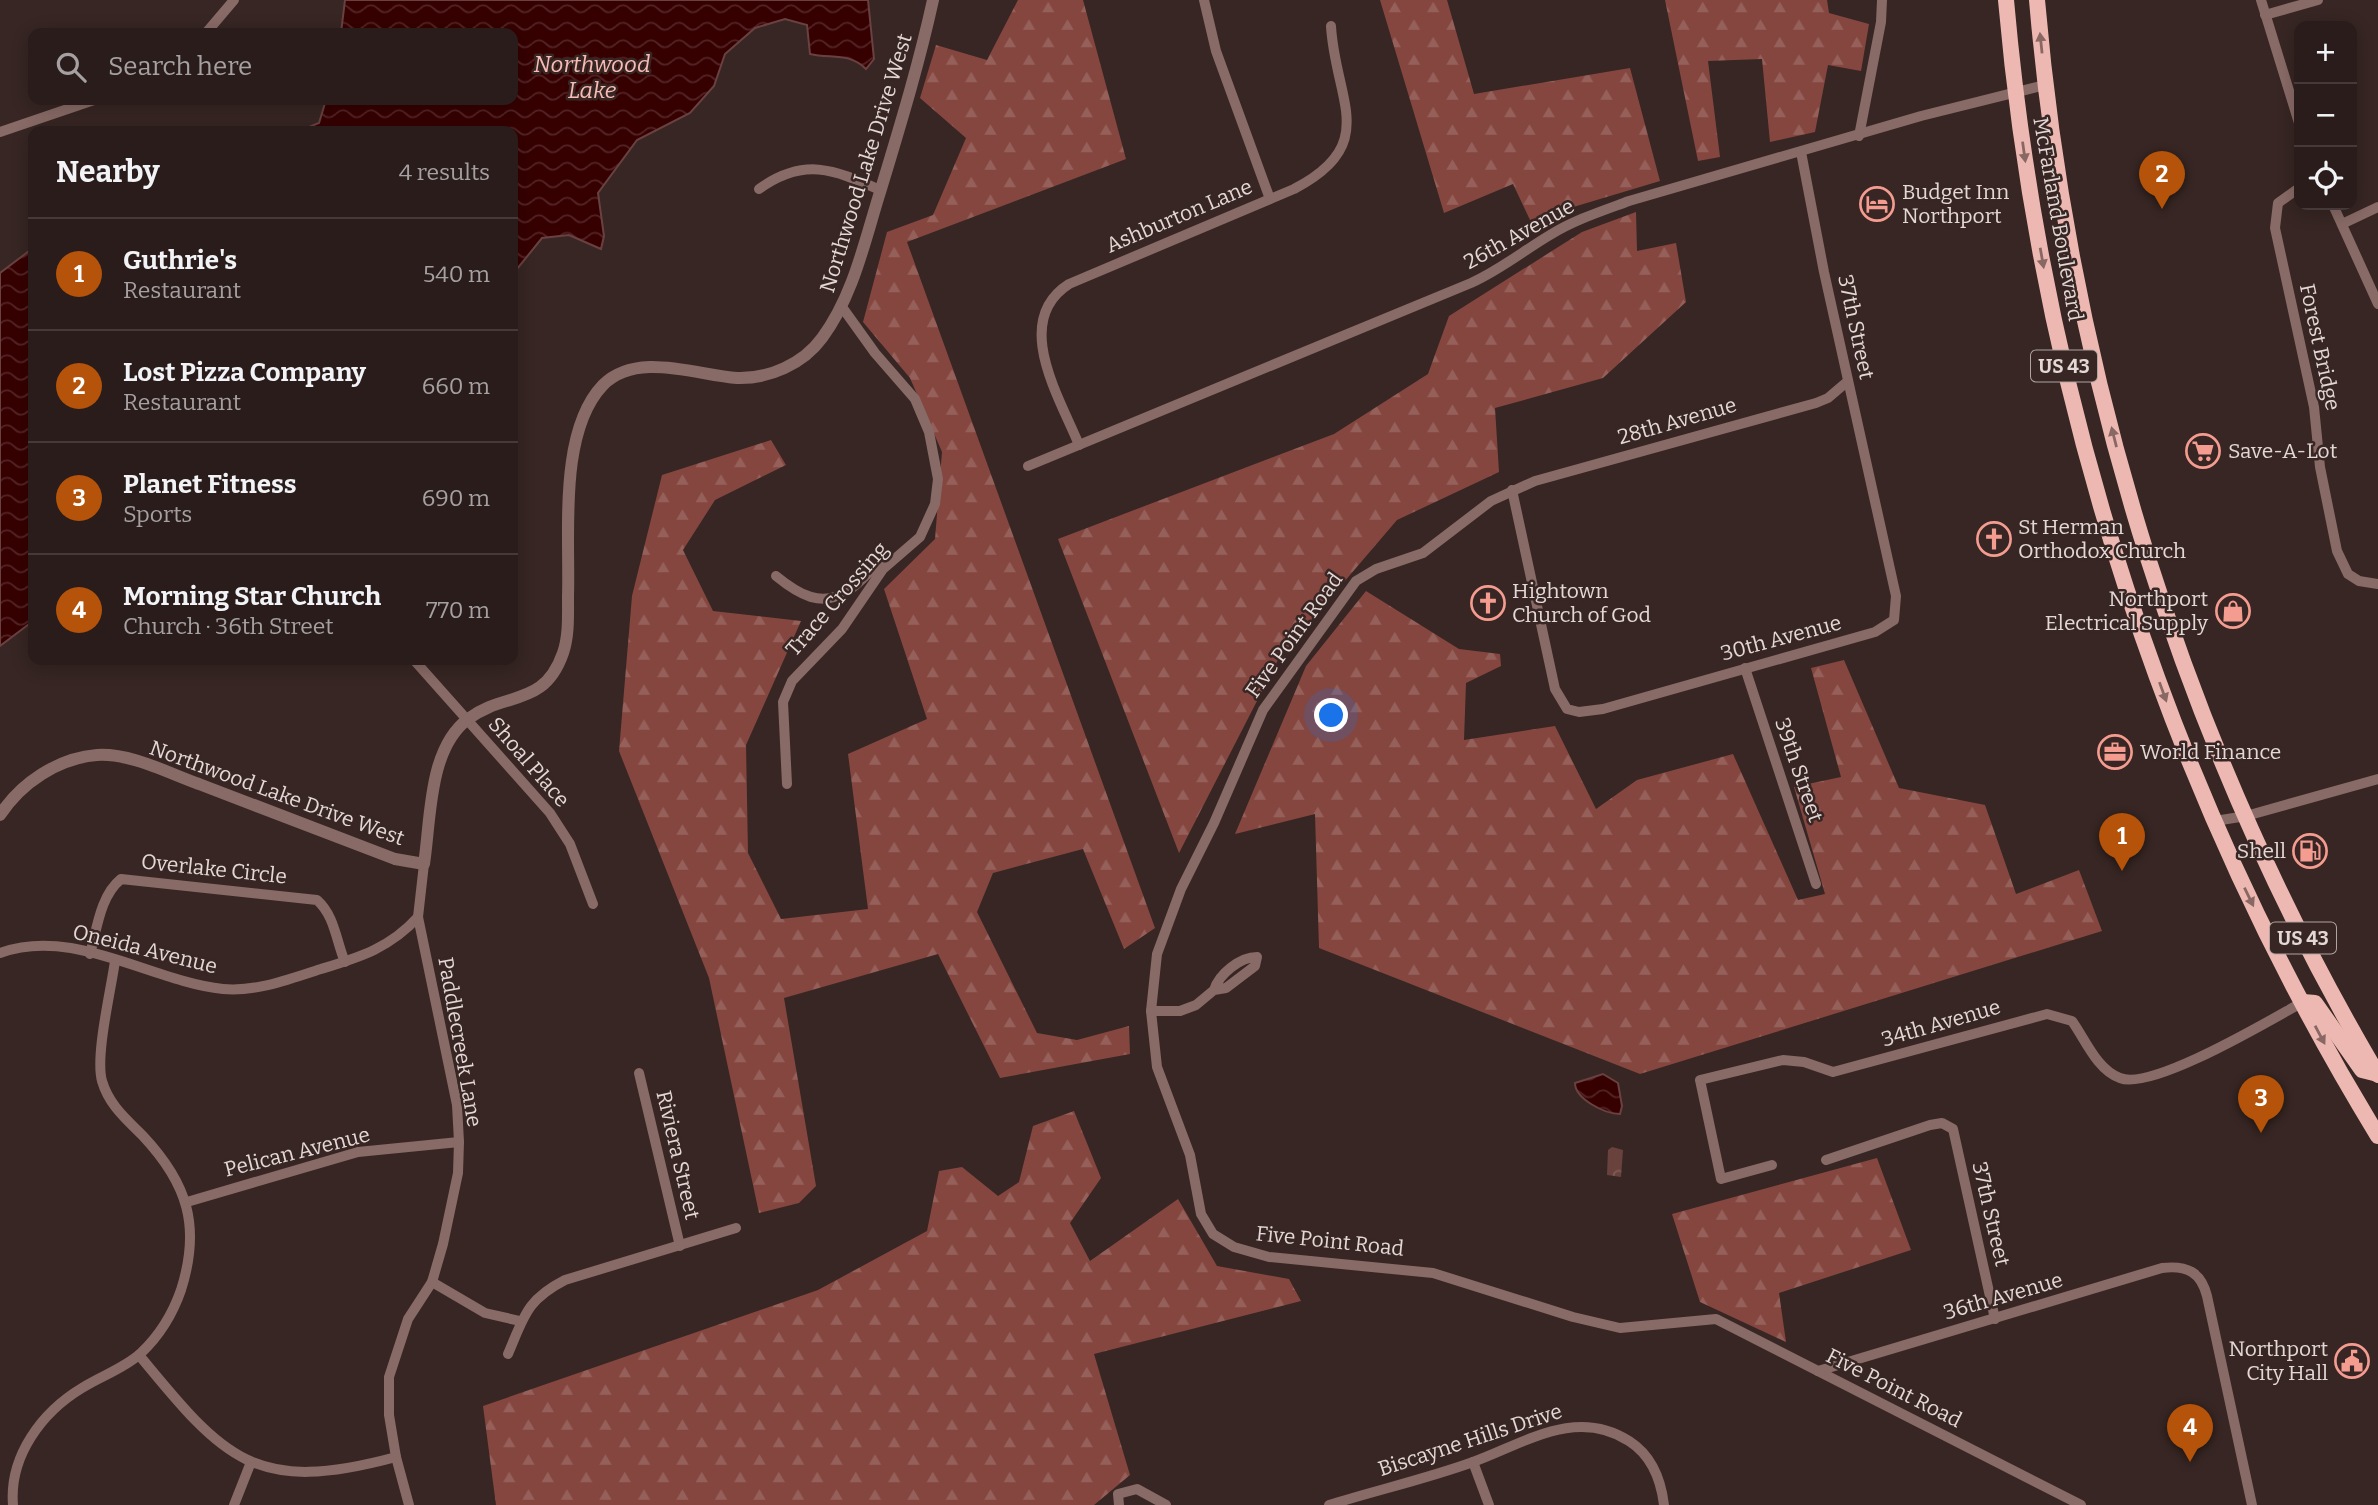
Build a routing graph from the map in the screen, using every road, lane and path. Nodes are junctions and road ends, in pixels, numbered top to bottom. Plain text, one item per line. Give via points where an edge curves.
1 (234, 0) edge
2 (933, 0) edge
3 (1204, 0) edge
4 (1882, 0) edge
5 (2006, 0) edge
6 (2038, 0) edge
7 (2261, 0) edge
8 (2318, 0) edge
9 (2265, 15) junction
10 (1331, 26) dead end
11 (210, 28) edge
12 (2045, 85) junction
13 (2016, 92) junction
14 (79, 105) edge
15 (2294, 107) edge
16 (0, 132) edge
17 (1859, 136) junction
18 (1801, 152) junction
19 (759, 189) dead end
20 (880, 190) junction
21 (2294, 190) edge
22 (1270, 199) junction
23 (2378, 207) edge
24 (2335, 210) edge
25 (2342, 224) junction
26 (2378, 304) edge
27 (842, 307) junction
28 (1848, 381) junction
29 (1079, 445) junction
30 (1028, 466) dead end
31 (1512, 490) junction
32 (1876, 510) joint
33 (892, 560) junction
34 (776, 576) dead end
35 (2378, 584) edge
36 (418, 665) edge
37 (1745, 668) junction
38 (466, 720) junction
39 (2378, 779) edge
40 (787, 784) dead end
41 (0, 815) edge
42 (2246, 816) junction
43 (2214, 821) junction
44 (424, 864) junction
45 (1816, 884) dead end
46 (593, 904) dead end
47 (418, 917) junction
48 (399, 938) junction
49 (422, 942) junction
50 (0, 953) edge
51 (90, 954) junction
52 (115, 961) junction
53 (345, 962) junction
54 (1233, 968) junction
55 (1239, 978) junction
56 (1214, 990) junction
57 (2303, 1002) junction
58 (1151, 1011) junction
59 (639, 1073) dead end
60 (2378, 1075) edge
61 (2378, 1136) edge
62 (459, 1142) junction
63 (1826, 1160) dead end
64 (1772, 1166) dead end
65 (187, 1202) junction
66 (736, 1228) dead end
67 (680, 1246) junction
68 (432, 1282) junction
69 (1994, 1319) junction
70 (520, 1321) junction
71 (508, 1354) dead end
72 (139, 1355) junction
73 (1818, 1371) junction
74 (396, 1457) junction
75 (251, 1462) junction
76 (1473, 1462) junction
77 (2078, 1503) edge
78 (13, 1505) edge
79 (234, 1505) edge
80 (409, 1505) edge
81 (1119, 1505) edge
82 (1166, 1505) edge
83 (1329, 1505) edge
84 (1489, 1505) edge
85 (1664, 1505) edge
86 (2061, 1505) edge
87 (2252, 1505) edge

1 - 11 street
2 - 20 street, Northwood Lake Drive West via 918,69
3 - 22 street via 1228,86
4 - 17 street
5 - 13 highway, McFarland Boulevard / US 43
12 -> 6 highway, McFarland Boulevard / US 43
7 - 9 street
8 - 9 street
9 - 15 street
10 - 22 street, Ashburton Lane via 1347,117 1343,142 1325,172
12 - 13 street, 26th Avenue
42 -> 12 highway, McFarland Boulevard / US 43 via 2182,655 2123,471 2083,309
13 - 17 street, 26th Avenue
13 -> 43 highway, McFarland Boulevard / US 43 via 2043,265 2078,426 2137,619
14 - 16 street
17 - 18 street, 26th Avenue
18 - 28 street, 37th Street
18 - 29 street, 26th Avenue via 1584,218 1482,278
19 - 20 street via 799,168 833,173
20 - 27 street, Northwood Lake Drive West
21 - 35 street, Forest Bridge via 2278,203 2275,228 2314,407 2320,467 2342,563 2359,581
22 - 29 street, Ashburton Lane via 1059,290 1045,310 1041,346
23 - 25 street
24 - 25 street
25 - 26 street
27 - 33 street, Trace Crossing via 915,399 935,455 938,479 928,527
27 - 38 street, Northwood Lake Drive West via 814,347 774,372 738,378 641,368 617,376 590,399 573,459 564,650 555,672 528,696
28 - 31 street, 28th Avenue via 1816,403
28 - 32 street, 37th Street
29 - 30 street, 26th Avenue
31 - 37 street, 30th Avenue via 1555,688 1567,709 1603,709
31 - 58 street, Five Point Road via 1423,553 1356,581 1275,689 1181,889 1157,954
32 - 37 street, 30th Avenue via 1896,596 1894,620 1875,632
33 - 34 street via 870,570 849,590 820,600 804,596
33 - 40 street, Trace Crossing via 841,631 792,681 783,702
36 - 38 street, Shoal Place
37 - 45 street, 39th Street
38 - 44 street, Northwood Lake Drive West via 438,768
38 - 46 street, Shoal Place via 550,813 570,844
39 - 42 street
41 - 44 street, Northwood Lake Drive West via 50,769 72,760 108,755 166,772 395,859
42 - 43 street
42 - 60 highway, McFarland Boulevard / US 43 via 2310,952
43 -> 57 highway, McFarland Boulevard / US 43
44 - 47 street, Paddlecreek Lane
47 - 48 street, Oneida Avenue
47 - 49 street, Paddlecreek Lane
48 - 49 street
48 - 53 street, Oneida Avenue
49 - 62 street, Paddlecreek Lane via 457,1105
50 - 51 street, Oneida Avenue via 47,945
51 - 52 street, Oneida Avenue
51 - 53 street, Overlake Circle via 106,898 121,879 317,900 331,919
52 - 53 street, Oneida Avenue via 234,989 271,985
52 - 65 street via 102,1080 119,1113 154,1148
54 - 55 street
54 - 55 street via 1249,957 1260,956
54 - 56 street via 1218,978
55 - 56 street
56 - 58 street via 1188,1008
57 - 60 highway via 2315,1003 2362,1070
57 -> 61 highway, McFarland Boulevard / US 43
57 - 64 street, 34th Avenue via 2180,1066 2133,1081 2108,1072 2072,1021 2047,1014 1833,1072 1783,1060 1700,1080 1721,1179
58 - 73 street, Five Point Road via 1157,1067 1190,1155 1201,1214 1223,1242 1269,1257 1433,1273 1620,1328 1716,1319
59 - 67 street, Riviera Street
62 - 65 street, Pelican Avenue via 358,1153
62 - 68 street, Paddlecreek Lane via 458,1173
63 - 69 street, 37th Street via 1942,1123 1953,1129
65 - 72 street via 190,1244 180,1292 163,1325
66 - 67 street
67 - 70 street via 565,1280 543,1291
68 - 70 street via 485,1313
68 - 74 street, Paddlecreek Lane via 408,1320 388,1377
69 - 73 street, 36th Avenue
69 - 87 street, 36th Avenue via 2162,1268 2186,1268 2198,1275 2207,1296
70 - 71 street
72 - 75 street via 204,1432
72 - 78 street via 80,1389 43,1420 19,1462
73 - 77 street, Five Point Road
74 - 75 street via 306,1474
74 - 80 street, Paddlecreek Lane
75 - 79 street
76 - 83 street, Biscayne Hills Drive
76 - 84 street
76 - 85 street, Biscayne Hills Drive via 1531,1437 1566,1427 1591,1426 1614,1432 1642,1454 1656,1473
77 - 86 street
81 - 82 street via 1118,1494 1138,1489

